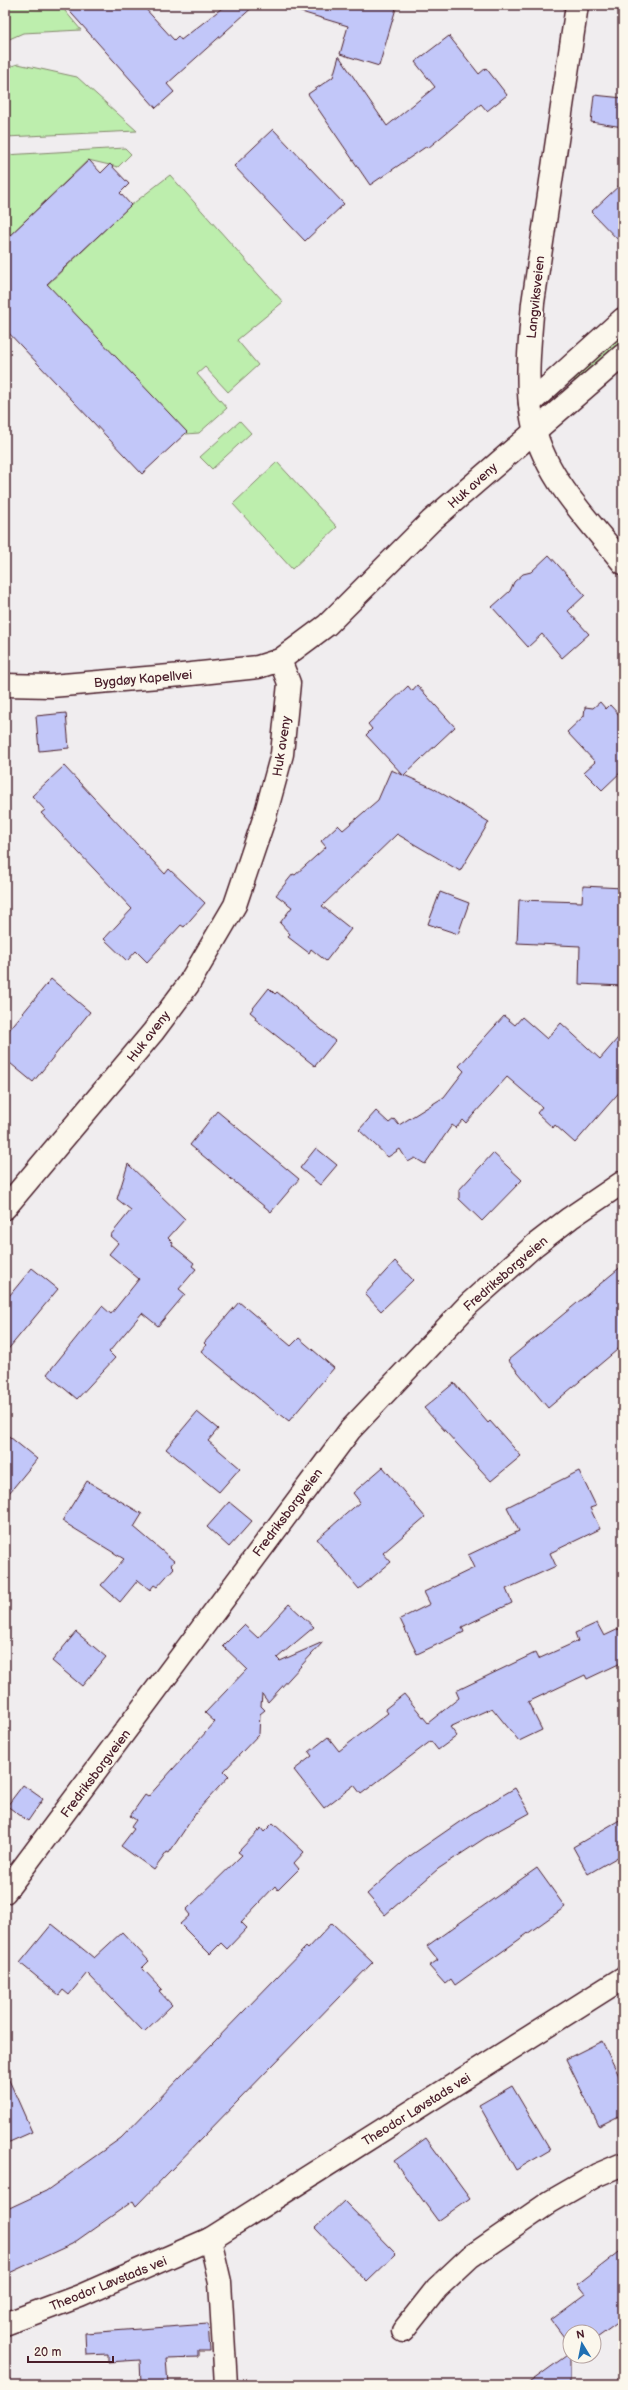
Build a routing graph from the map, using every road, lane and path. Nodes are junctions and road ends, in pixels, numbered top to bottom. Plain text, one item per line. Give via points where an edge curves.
1 (577, 5) edge
2 (623, 319) edge
3 (623, 355) edge
4 (530, 403) junction
5 (535, 431) junction
6 (623, 563) edge
7 (280, 660) junction
8 (5, 684) edge
9 (623, 1182) edge
10 (5, 1208) edge
11 (5, 1892) edge
12 (623, 1978) edge
13 (623, 2164) edge
14 (210, 2239) junction
15 (5, 2324) edge
16 (402, 2331) dead end
17 (226, 2385) edge

1 - 4 street, Langviksveien via 533,303 529,352
2 - 4 street
3 - 5 street, Huk aveny
4 - 5 street, Langviksveien
5 - 6 street, Langviksveien via 546,461 555,475
5 - 7 street, Huk aveny via 431,521 327,625
7 - 8 street, Bygdøy Kapellvei via 258,667 51,686
7 - 10 street, Huk aveny via 289,683 282,754 265,816 235,905 188,984 153,1032
9 - 11 street, Fredriksborgveien via 535,1245 469,1304 350,1430
12 - 14 street, Theodor Løvstads vei
13 - 16 street via 597,2175 550,2202 470,2257 437,2288
14 - 15 street, Theodor Løvstads vei via 80,2296
14 - 17 street via 220,2282

